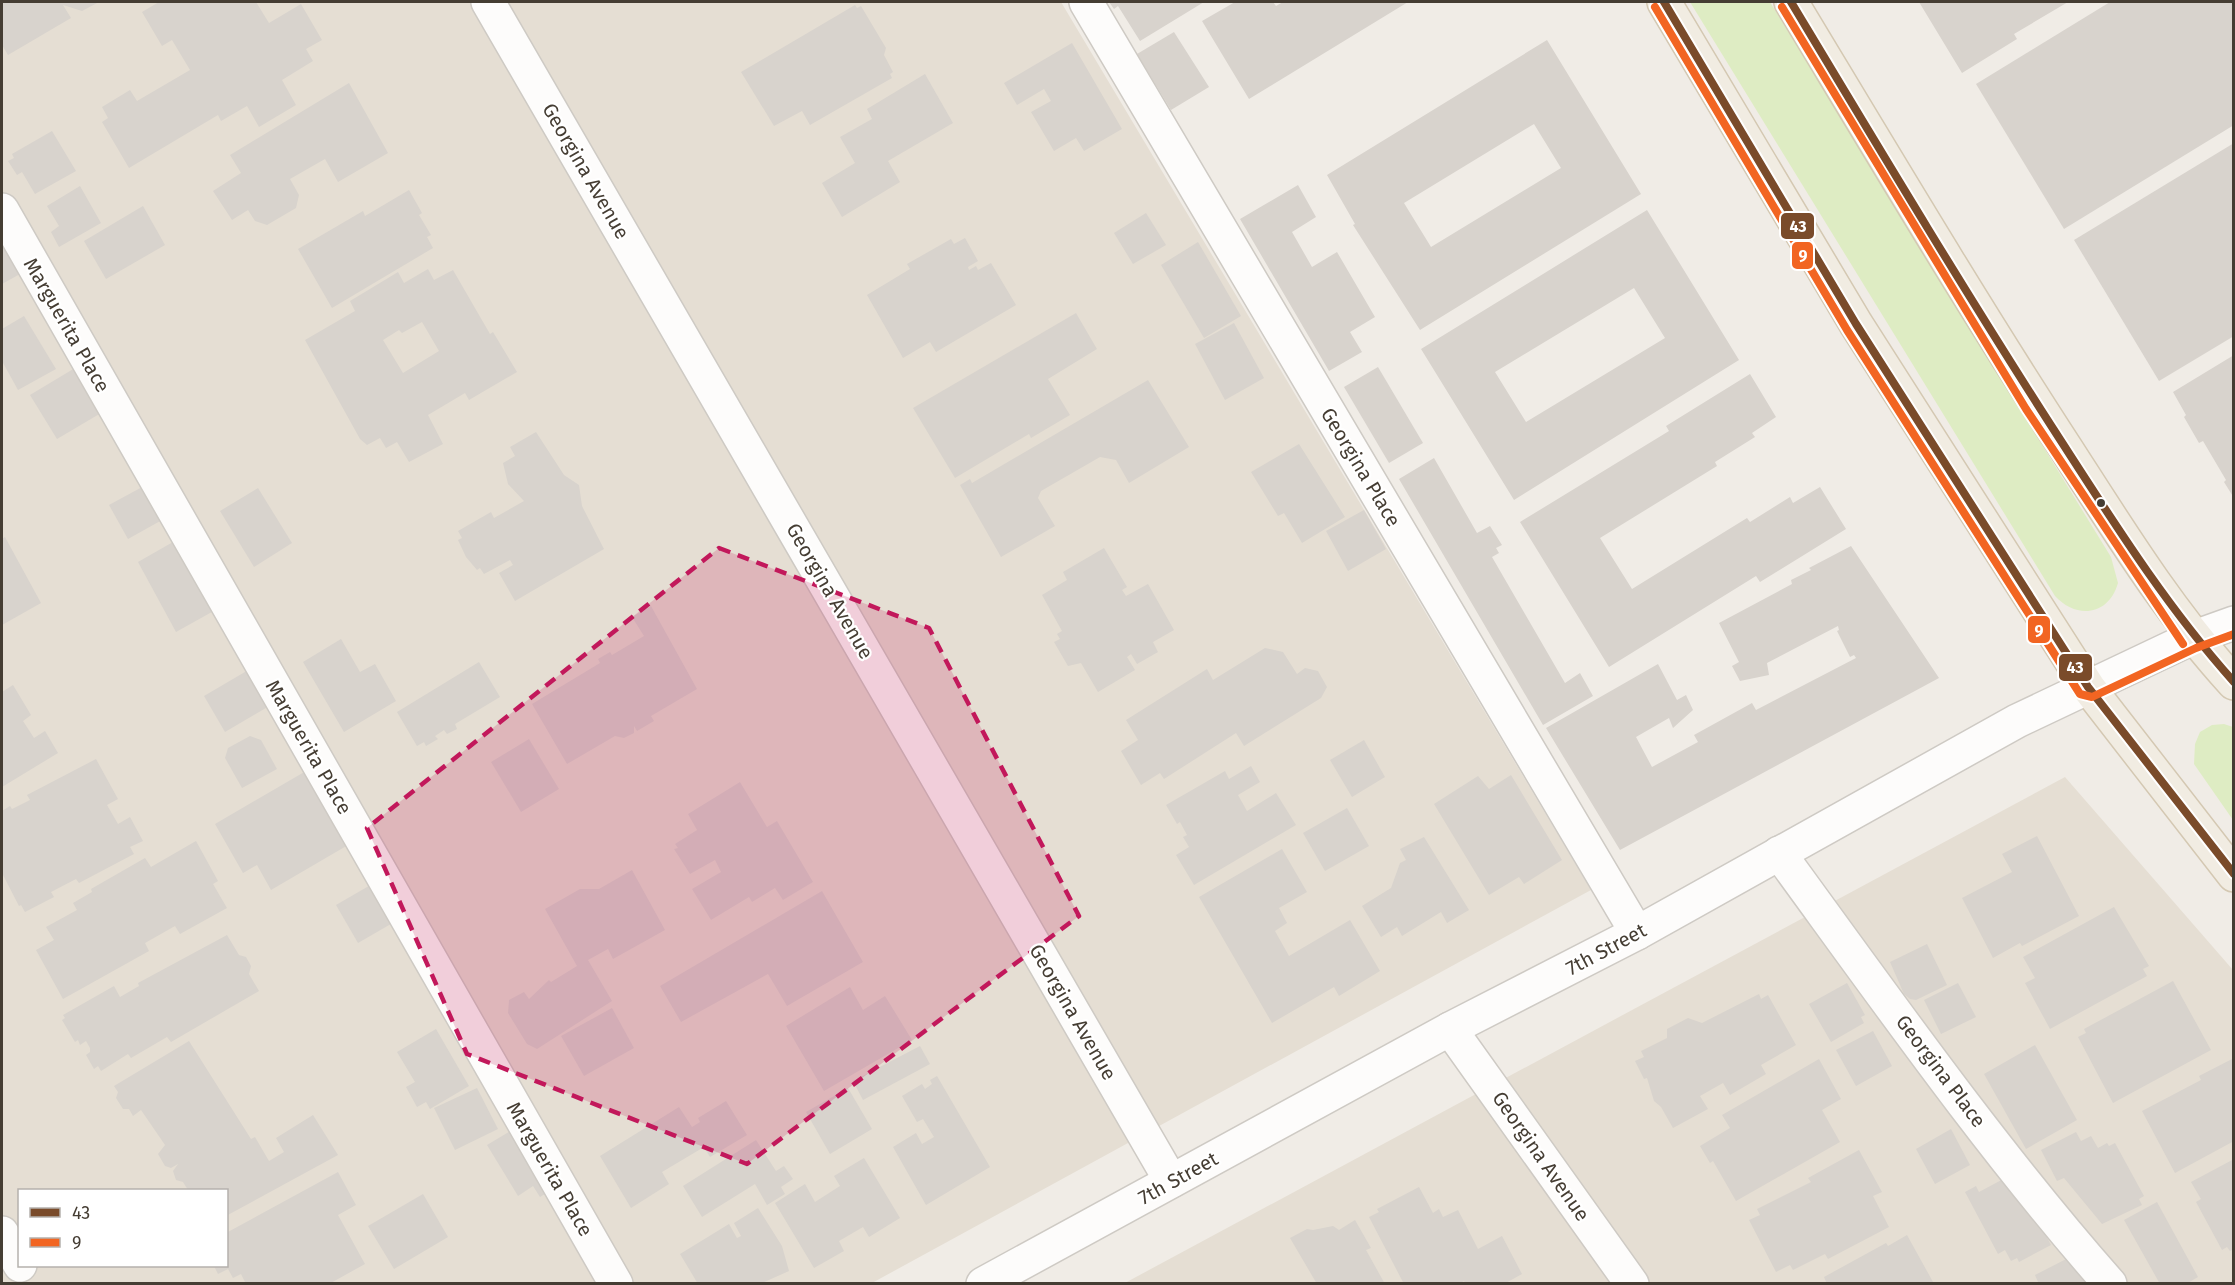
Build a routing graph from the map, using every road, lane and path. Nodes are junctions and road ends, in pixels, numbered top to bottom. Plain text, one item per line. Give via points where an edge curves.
1 (488, 2) edge
2 (1086, 2) edge
3 (1664, 2) edge
4 (1791, 2) edge
5 (2, 210) edge
6 (2234, 623) edge
7 (2192, 638) junction
8 (2234, 683) edge
9 (2088, 687) junction
10 (1779, 853) junction
11 (2234, 875) edge
12 (1637, 933) junction
13 (1450, 1029) junction
14 (1172, 1181) junction
15 (2, 1233) edge
16 (18, 1261) edge
17 (21, 1267) edge
18 (30, 1284) edge
19 (616, 1284) edge
20 (983, 1284) edge
21 (1632, 1284) edge
22 (2110, 1284) edge

1 - 14 street, Georgina Avenue
2 - 12 street, Georgina Place
3 - 9 main road via 1856,324
4 - 7 main road via 1989,330
5 - 19 street, Marguerita Place
6 - 7 street, 7th Street
7 - 8 main road
7 - 9 street, 7th Street
9 - 10 street, 7th Street via 2017,721
9 - 11 main road
10 - 12 street, 7th Street
10 - 22 street, Georgina Place via 2051,1216
12 - 13 street, 7th Street
13 - 14 street, 7th Street
13 - 21 street, Georgina Avenue
14 - 20 street, 7th Street
15 - 16 street
17 - 18 street

